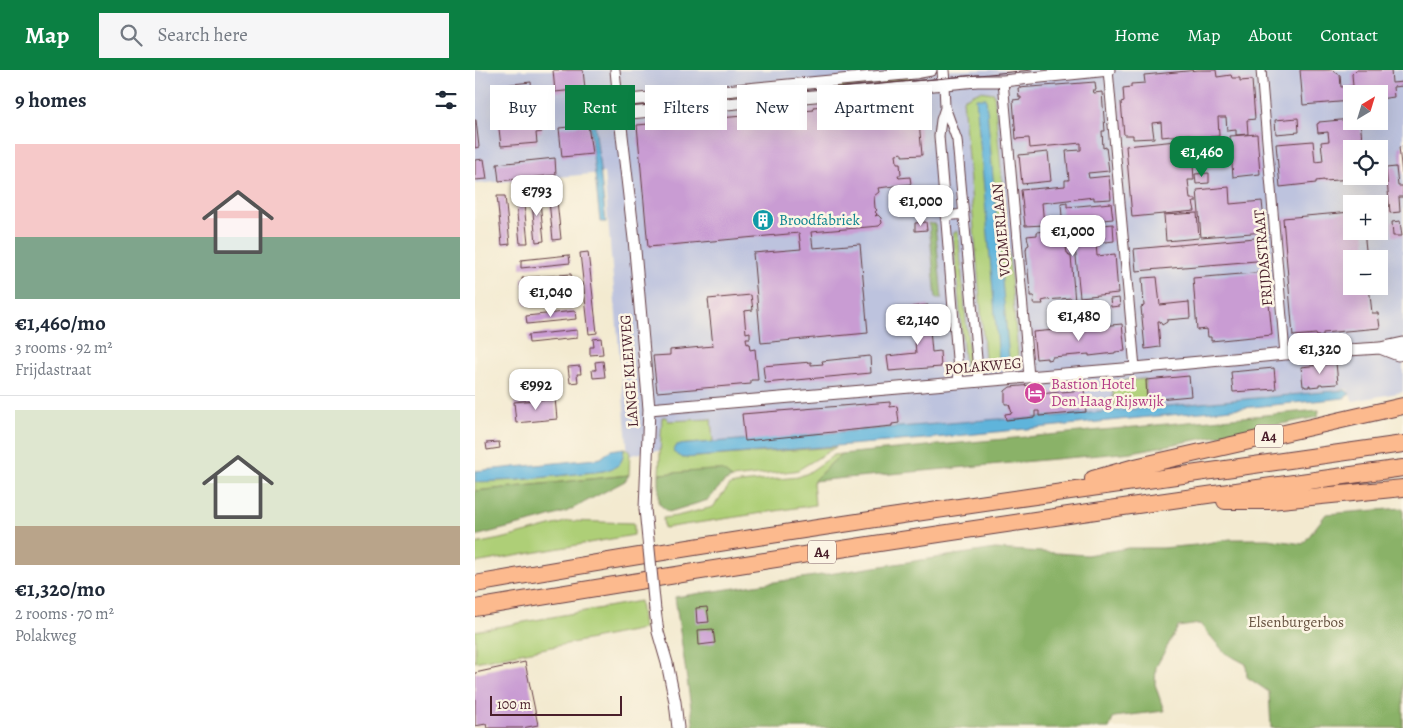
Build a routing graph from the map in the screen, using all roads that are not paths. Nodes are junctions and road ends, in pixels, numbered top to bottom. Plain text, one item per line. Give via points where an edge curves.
1 (615, 70) edge
2 (931, 70) edge
3 (943, 70) edge
4 (1108, 70) edge
5 (1261, 70) edge
6 (1003, 81) junction
7 (944, 84) junction
8 (616, 85) edge
9 (635, 98) edge
10 (945, 108) junction
11 (635, 113) edge
12 (621, 130) edge
13 (964, 214) junction
14 (945, 216) junction
15 (1403, 343) edge
16 (1380, 348) junction
17 (1285, 354) junction
18 (1403, 354) edge
19 (1135, 368) junction
20 (1029, 377) junction
21 (979, 381) junction
22 (959, 383) junction
23 (1403, 406) edge
24 (649, 409) junction
25 (1403, 444) edge
26 (1403, 468) edge
27 (1403, 488) edge
28 (1043, 495) junction
29 (1170, 500) junction
30 (475, 584) edge
31 (475, 608) edge
32 (678, 728) edge

1 - 8 street, LANGE KLEIWEG
2 - 9 street
3 - 7 street
4 - 6 street
4 - 19 street
5 - 17 street, FRIJDASTRAAT
6 - 7 street
6 - 20 street, VOLMERLAAN
7 - 10 street
7 - 11 street
10 - 13 street via 957,140
10 - 14 street via 939,136
12 - 24 street, LANGE KLEIWEG
13 - 14 street
13 - 21 street
14 - 22 street
15 - 16 street, POLAKWEG
16 - 17 street, POLAKWEG
16 - 18 street, POLAKWEG
17 - 19 street, POLAKWEG
19 - 20 street, POLAKWEG
20 - 21 street, POLAKWEG
21 - 22 street, POLAKWEG
22 - 24 street, POLAKWEG
23 - 28 highway, A4 via 1135,467
24 - 32 street, LANGE KLEIWEG, bridge via 645,509 658,632
25 - 28 highway, A4
26 - 29 highway, A4
27 - 29 highway, A4 via 1269,501
28 - 30 highway, A4 via 619,558
29 - 31 highway, A4

